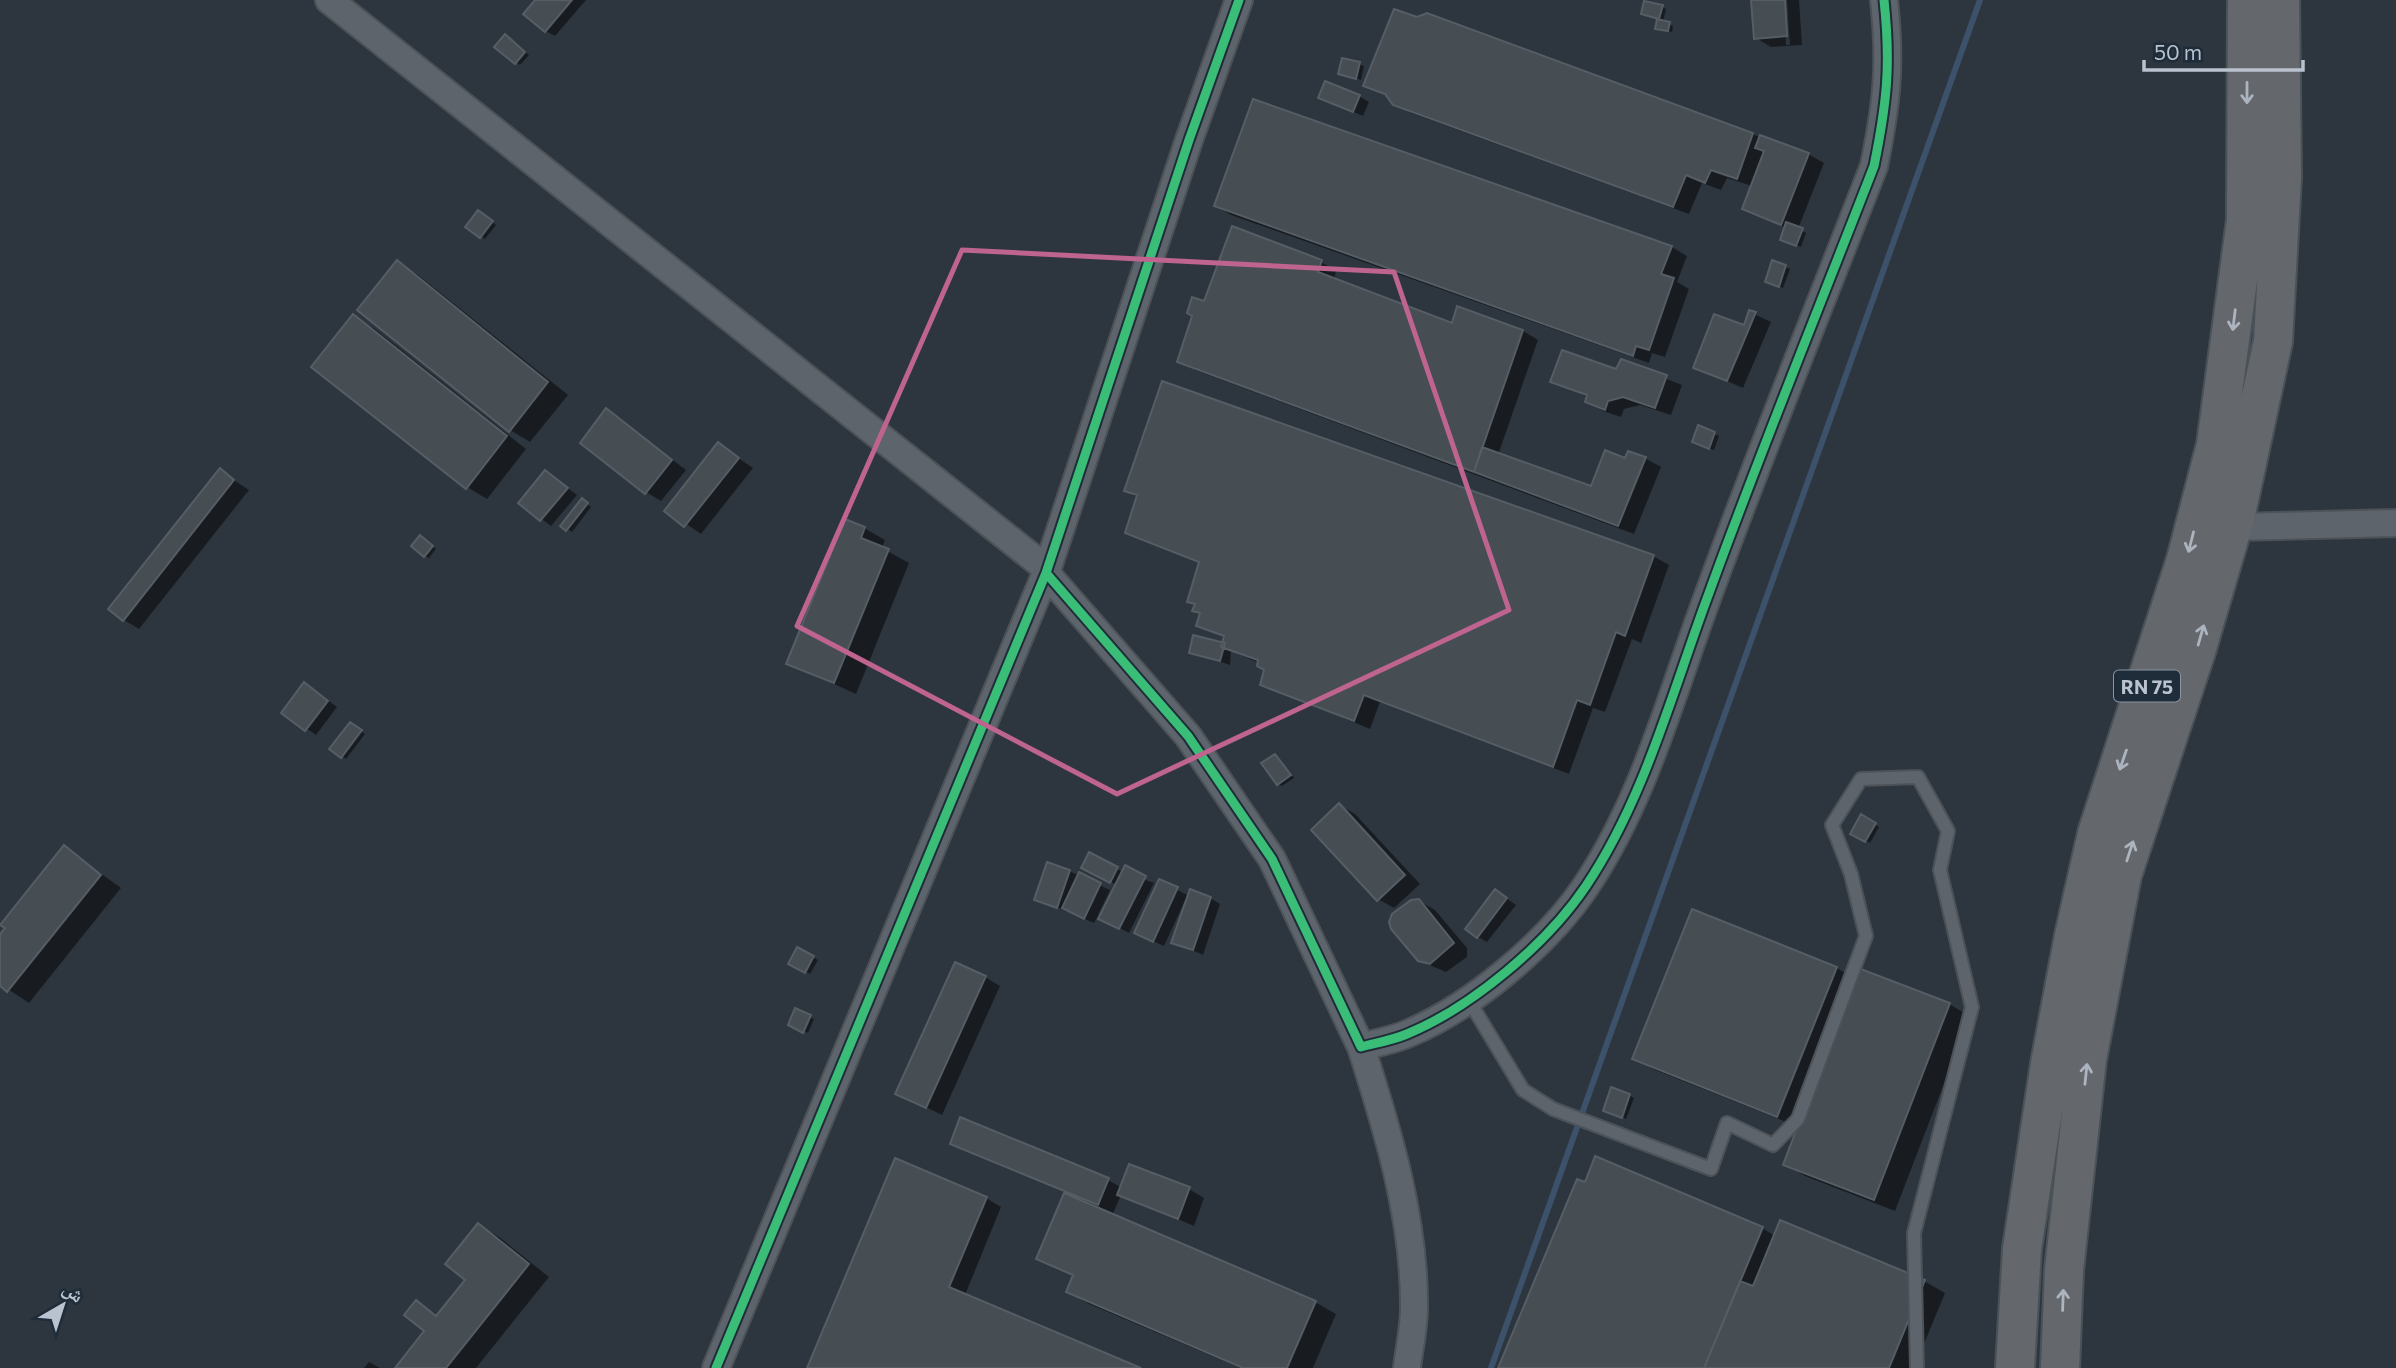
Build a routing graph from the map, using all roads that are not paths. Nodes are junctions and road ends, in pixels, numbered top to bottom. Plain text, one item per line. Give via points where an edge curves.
1 (329, 0) edge
2 (1239, 0) edge
3 (1884, 0) edge
4 (2247, 0) edge
5 (2280, 0) edge
6 (2396, 523) edge
7 (2233, 527) junction
8 (1047, 571) junction
9 (1468, 999) junction
10 (1361, 1047) junction
11 (716, 1368) edge
12 (1407, 1368) edge
13 (1917, 1368) edge
14 (2015, 1368) edge
15 (2060, 1368) edge

1 - 8 street
2 - 8 street
3 - 9 street via 1890,57 1886,109 1874,166 1709,593 1655,746 1618,833 1585,888 1550,930
4 -> 14 highway, RN 75 via 2246,220 2216,445 2186,560 2097,834 2074,936 2022,1249
5 - 7 highway, RN 75 via 2281,177 2273,341
6 - 7 street
15 -> 7 highway, RN 75 via 2064,1270 2087,1059 2122,875
8 - 10 street via 1188,736 1272,859
8 - 11 street
9 - 10 street via 1406,1034
9 - 13 lane via 1522,1090 1553,1109 1710,1168 1727,1123 1773,1145 1798,1119 1866,936 1851,874 1832,824 1861,779 1918,777 1948,831 1940,870 1972,1007 1914,1233
10 - 12 street via 1405,1208 1414,1310

